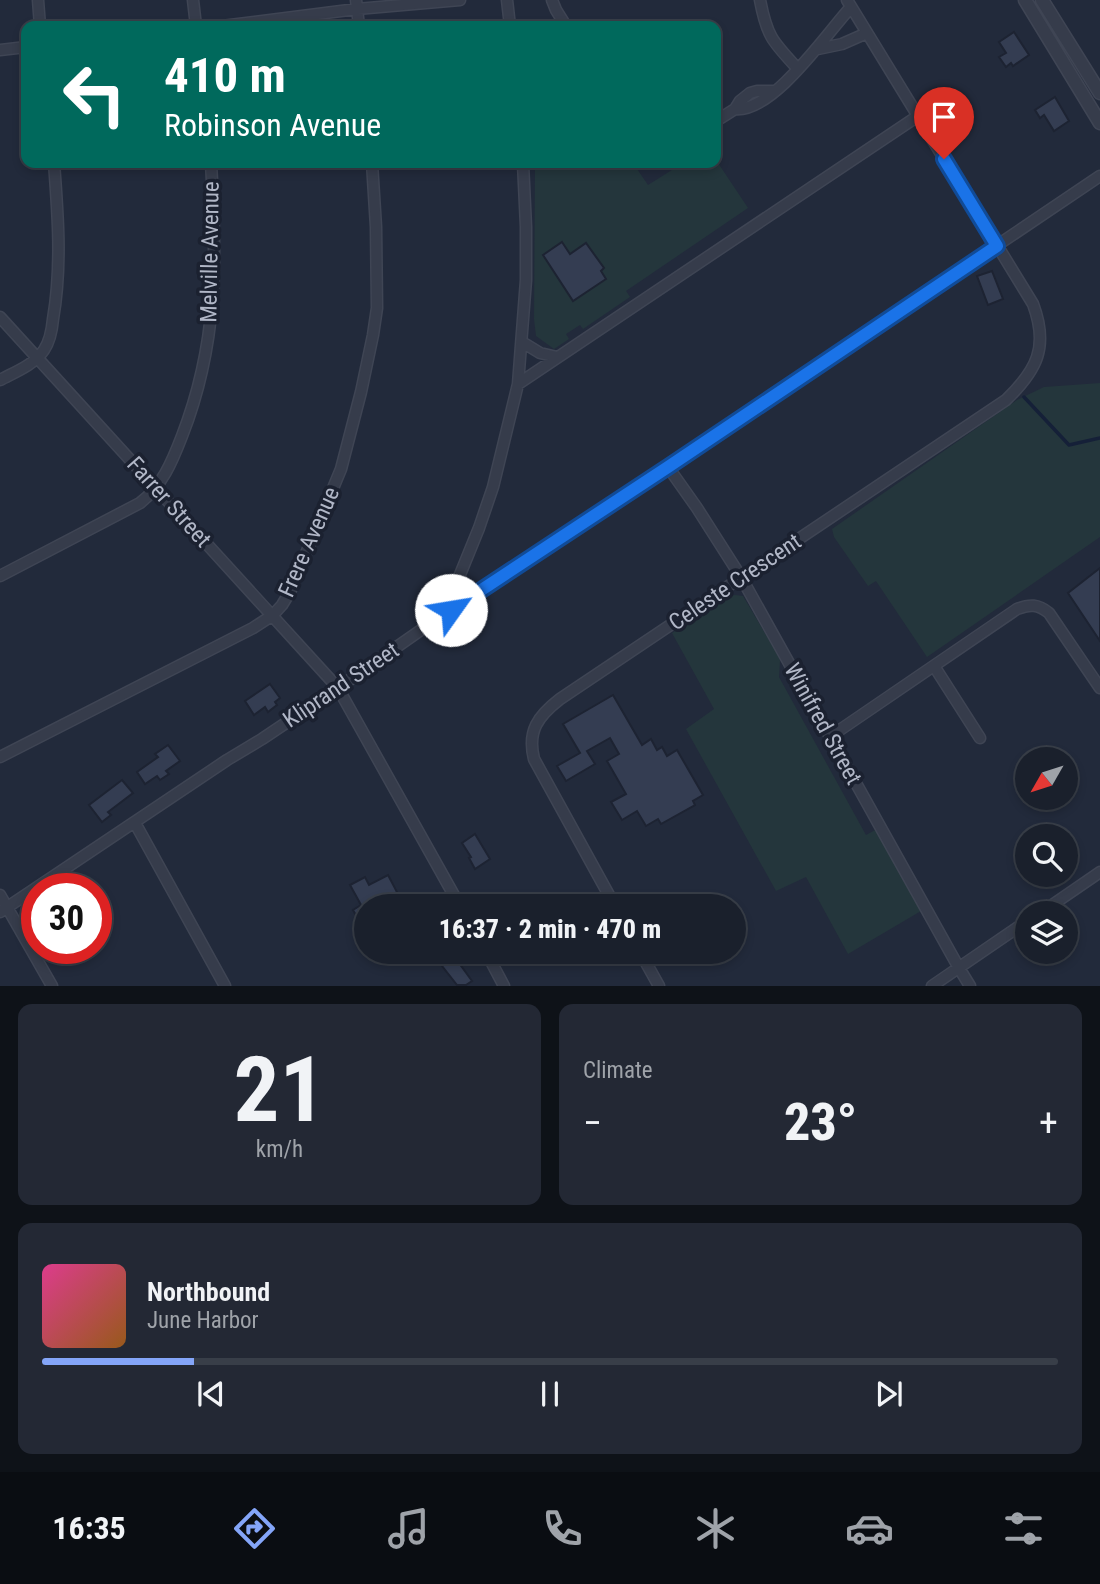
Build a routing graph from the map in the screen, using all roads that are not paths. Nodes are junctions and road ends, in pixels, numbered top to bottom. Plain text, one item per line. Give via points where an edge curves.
1 (38, 0) edge
2 (193, 0) edge
3 (460, 0) edge
4 (507, 0) edge
5 (552, 0) edge
6 (760, 0) edge
7 (1025, 0) edge
8 (849, 3) edge
9 (357, 5) edge
10 (1045, 6) edge
11 (1036, 18) junction
12 (40, 21) edge
13 (195, 21) edge
14 (254, 21) edge
15 (509, 21) edge
16 (563, 21) edge
17 (867, 33) junction
18 (21, 48) edge
19 (818, 48) junction
20 (0, 50) edge
21 (798, 69) junction
22 (1100, 93) edge
23 (918, 116) junction
24 (721, 118) edge
25 (1100, 123) edge
26 (54, 168) edge
27 (211, 168) edge
28 (372, 168) edge
29 (523, 168) edge
30 (1100, 176) edge
31 (997, 246) junction
32 (0, 317) edge
33 (522, 342) junction
34 (558, 357) junction
35 (37, 358) junction
36 (0, 380) edge
37 (518, 384) junction
38 (668, 467) junction
39 (157, 488) junction
40 (0, 576) edge
41 (741, 577) junction
42 (451, 610) junction
43 (273, 615) junction
44 (934, 666) junction
45 (338, 688) junction
46 (1100, 688) edge
47 (831, 736) junction
48 (981, 738) dead end
49 (0, 757) edge
50 (135, 823) junction
51 (1100, 872) edge
52 (453, 894) edge
53 (608, 894) edge
54 (0, 895) edge
55 (1058, 901) edge
56 (4, 910) edge
57 (1015, 930) edge
58 (492, 964) edge
59 (647, 964) edge
60 (959, 968) junction
61 (52, 985) edge
62 (225, 985) edge
63 (504, 985) edge
64 (659, 985) edge
65 (932, 985) edge
66 (970, 985) edge

1 - 12 street
2 - 13 street
3 - 9 street
4 - 15 street
5 - 16 street
6 - 21 street via 769,36
7 - 11 street
8 - 17 street, Celeste Crescent
8 - 19 street
9 - 14 street
10 - 11 street
10 - 22 street
11 - 25 street
17 - 19 street
17 - 23 street, Celeste Crescent
18 - 20 street
19 - 21 street
21 - 24 street via 774,91 750,93
23 - 31 street, Celeste Crescent
23 - 34 street
26 - 35 street via 59,278 48,342
27 - 39 street, Melville Avenue via 214,278 209,334 185,426
28 - 43 street, Frere Avenue via 377,308 361,392 341,469 290,592
29 - 33 street via 526,280
30 - 31 street, Kliprand Street
31 - 38 street, Kliprand Street
31 - 41 street, Celeste Crescent via 1037,314 1039,353 1024,383 1006,400
32 - 35 street, Farrer Street
33 - 34 street
33 - 37 street
34 - 37 street
35 - 36 street
35 - 39 street, Farrer Street
37 - 42 street via 493,487
38 - 41 street, Winifred Street
38 - 42 street, Kliprand Street
39 - 40 street, Melville Avenue via 140,503
39 - 43 street, Farrer Street
41 - 47 street, Winifred Street
41 - 53 street, Celeste Crescent via 560,699 537,722 531,743 534,759
42 - 45 street, Kliprand Street
43 - 45 street, Farrer Street
43 - 49 street, Frere Avenue
44 - 46 street via 1017,609 1032,605 1049,613
44 - 47 street
44 - 48 street
45 - 50 street, Kliprand Street
45 - 52 street, Farrer Street
47 - 60 street, Winifred Street
50 - 56 street, Kliprand Street
50 - 62 street
51 - 55 street
54 - 56 street
56 - 61 street
57 - 60 street
58 - 63 street
59 - 64 street
60 - 65 street
60 - 66 street, Winifred Street

